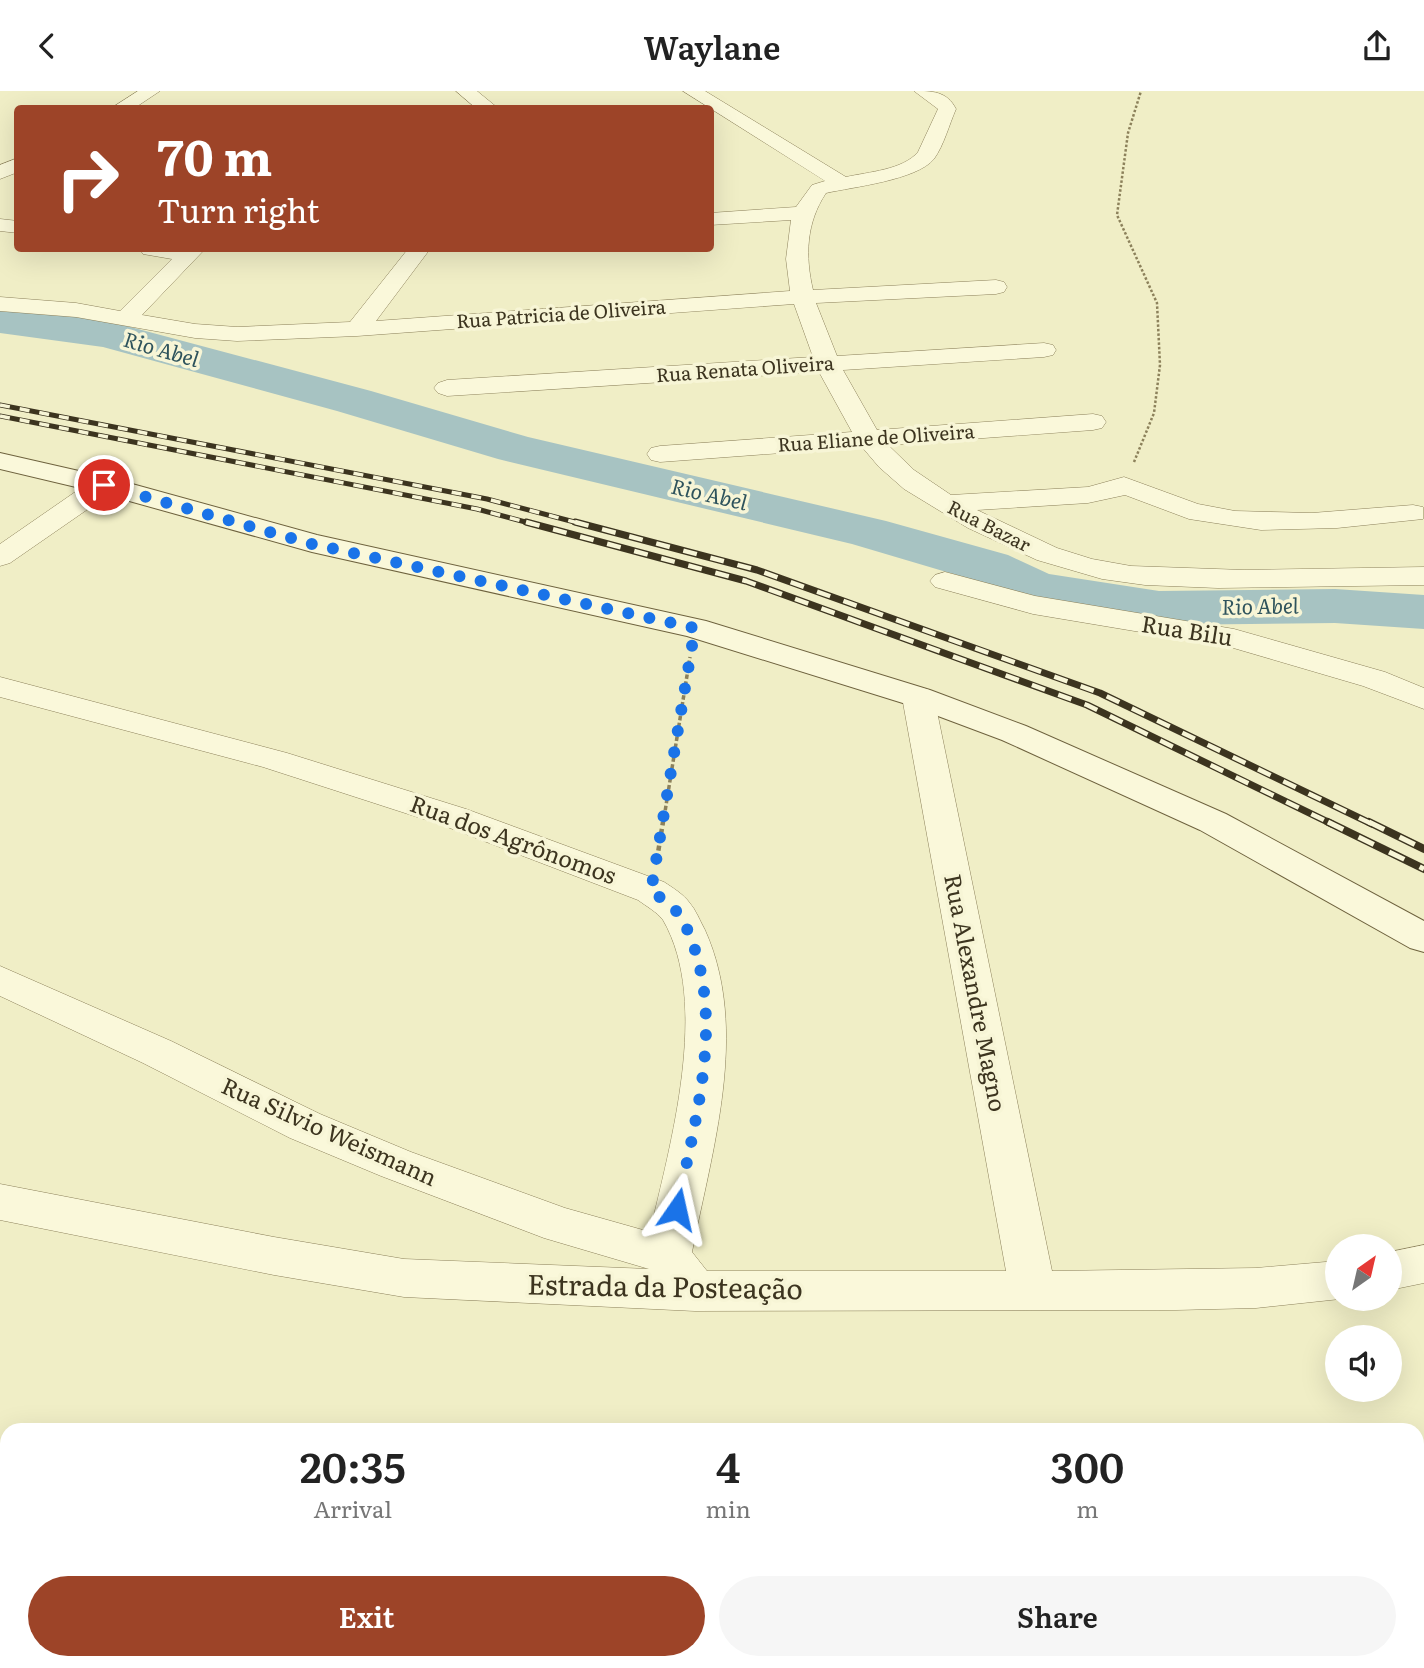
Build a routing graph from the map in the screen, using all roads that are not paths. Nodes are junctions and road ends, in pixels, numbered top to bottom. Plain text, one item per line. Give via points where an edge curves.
1 (151, 91) edge
2 (465, 91) edge
3 (692, 91) edge
4 (923, 91) edge
5 (126, 105) edge
6 (484, 105) edge
7 (840, 182) junction
8 (802, 213) junction
9 (714, 219) edge
10 (189, 252) edge
11 (417, 252) edge
12 (996, 287) dead end
13 (801, 297) junction
14 (0, 304) edge
15 (127, 318) junction
16 (357, 329) junction
17 (1044, 350) dead end
18 (827, 364) junction
19 (447, 388) dead end
20 (1093, 422) dead end
21 (869, 438) junction
22 (660, 454) dead end
23 (0, 461) edge
24 (104, 485) junction
25 (944, 504) junction
26 (1413, 513) dead end
27 (0, 557) edge
28 (1424, 576) edge
29 (945, 582) dead end
30 (0, 687) edge
31 (918, 697) junction
32 (1424, 699) edge
33 (1424, 938) edge
34 (0, 980) edge
35 (0, 1202) edge
36 (1424, 1263) edge
37 (1402, 1268) edge
38 (681, 1273) junction
39 (1325, 1281) edge
40 (1032, 1288) junction

1 - 5 street
2 - 6 street
3 - 7 street
4 - 7 street via 947,109 928,154 908,169
7 - 8 street via 819,189
8 - 9 street
8 - 13 street, Rua Bazar via 797,235
10 - 15 street
11 - 16 street
12 - 13 street, Rua Patricia de Oliveira
13 - 16 street, Rua Patricia de Oliveira
13 - 18 street, Rua Bazar
14 - 15 street, Rua Patricia de Oliveira
15 - 16 street, Rua Patricia de Oliveira via 217,334
17 - 18 street, Rua Renata Oliveira
18 - 19 street, Rua Renata Oliveira
18 - 21 street, Rua Bazar
20 - 21 street, Rua Eliane de Oliveira
21 - 22 street, Rua Eliane de Oliveira
21 - 25 street, Rua Bazar via 887,460
23 - 24 main road
24 - 27 street
24 - 31 main road via 312,544 695,628
25 - 26 street via 1088,495 1124,485 1229,519 1276,523
25 - 28 street, Rua Bazar via 1024,545 1105,571 1146,577 1268,580
29 - 32 street, Rua Bilu via 1034,605 1234,638 1374,679
30 - 38 street, Rua dos Agrônomos via 275,760 454,817 651,891 678,912 698,960 706,1037
31 - 33 main road via 1014,733 1213,823
31 - 40 street, Rua Alexandre Magno
34 - 38 street, Rua Silvio Weismann via 305,1126
35 - 38 street, Estrada da Posteação via 404,1278
36 - 37 street
38 - 40 street, Estrada da Posteação
39 - 40 street, Estrada da Posteação via 1242,1289

